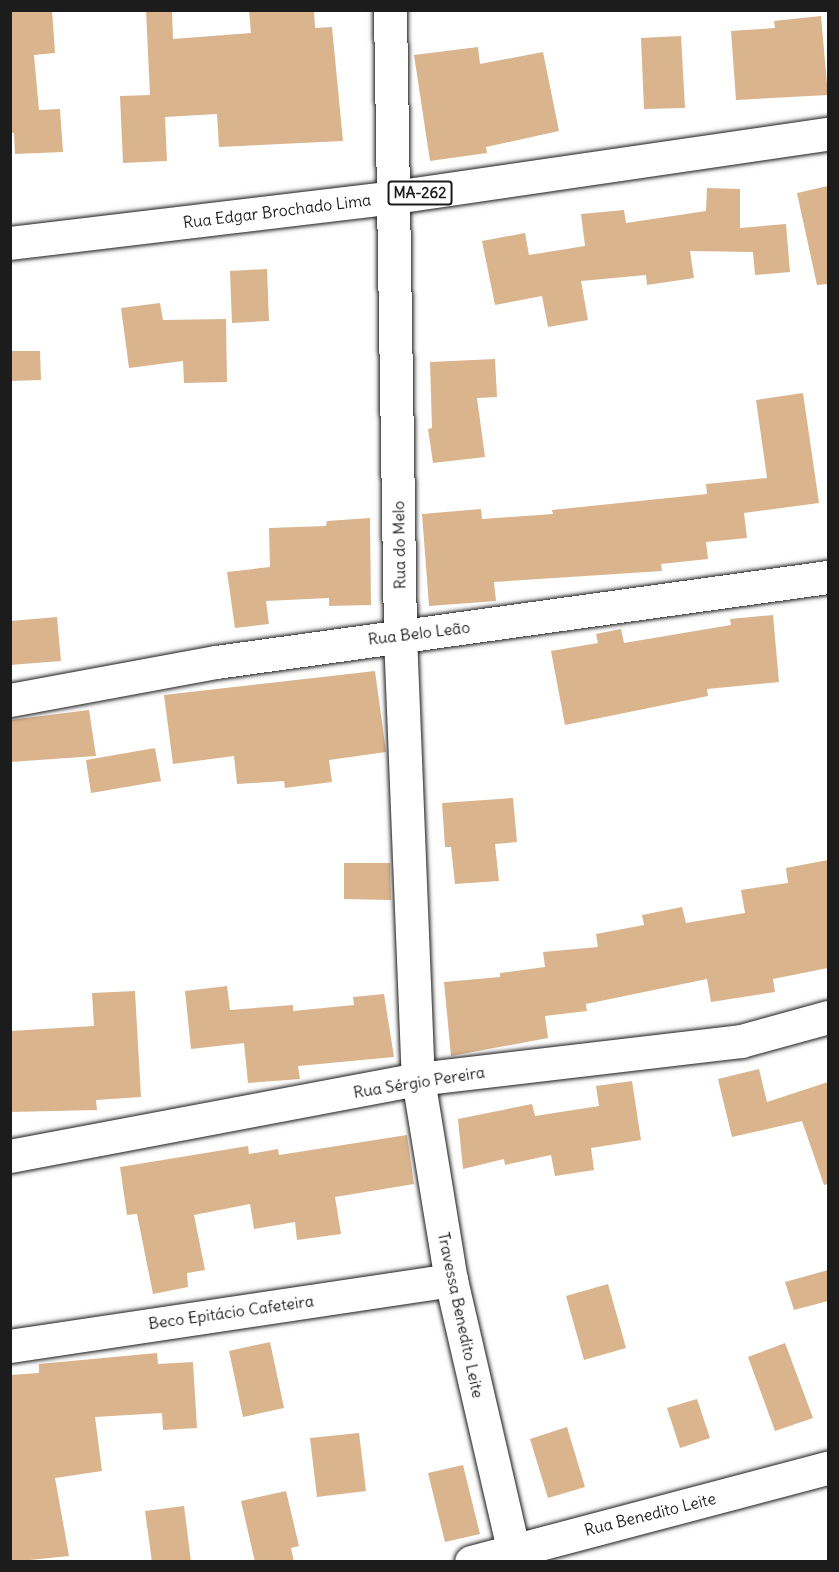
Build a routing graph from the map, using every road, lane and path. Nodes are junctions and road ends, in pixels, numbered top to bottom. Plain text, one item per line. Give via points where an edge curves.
1 (390, 10) edge
2 (828, 134) edge
3 (394, 197) junction
4 (10, 243) edge
5 (828, 577) edge
6 (400, 635) junction
7 (10, 700) edge
8 (828, 1017) edge
9 (418, 1079) junction
10 (10, 1156) edge
11 (452, 1280) junction
12 (10, 1346) edge
13 (828, 1468) edge
14 (513, 1549) junction
15 (471, 1562) edge

1 - 3 street, Rua do Melo
2 - 3 street, Rua Edgar Brochado Lima / MA-262
3 - 4 street, Rua Edgar Brochado Lima / MA-262
3 - 6 street, Rua do Melo
5 - 6 street, Rua Belo Leão via 622,608
6 - 7 street, Rua Belo Leão via 216,662
6 - 9 street, Rua do Melo
8 - 9 street, Rua Sérgio Pereira via 741,1041
9 - 10 street, Rua Sérgio Pereira
9 - 11 street, Travessa Benedito Leite
11 - 12 street, Beco Epitácio Cafeteira
11 - 14 street, Travessa Benedito Leite
13 - 14 street, Rua Benedito Leite
14 - 15 street, Rua Benedito Leite

